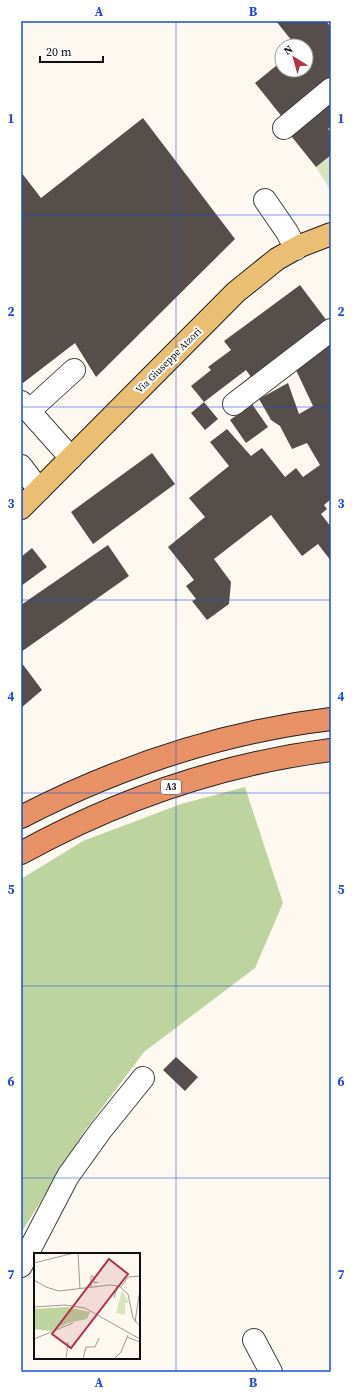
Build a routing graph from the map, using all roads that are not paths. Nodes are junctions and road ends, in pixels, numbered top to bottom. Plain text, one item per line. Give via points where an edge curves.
1 (331, 90) edge
2 (284, 128) dead end
3 (265, 200) dead end
4 (331, 236) edge
5 (296, 249) junction
6 (331, 330) edge
7 (74, 370) dead end
8 (234, 404) dead end
9 (25, 407) edge
10 (71, 458) junction
11 (21, 466) edge
12 (39, 490) junction
13 (21, 508) edge
14 (331, 719) edge
15 (331, 750) edge
16 (21, 817) edge
17 (21, 853) edge
18 (144, 1078) dead end
19 (21, 1266) edge
20 (254, 1340) dead end
21 (271, 1372) edge

1 - 2 lane
3 - 5 lane
4 - 5 main road, Via Giuseppe Atzori
5 - 10 main road, Via Giuseppe Atzori via 257,274 216,311
6 - 8 lane
7 - 9 lane
9 - 10 lane
10 - 12 main road, Via Giuseppe Atzori
11 - 12 lane
12 - 13 main road, Via Giuseppe Atzori
14 - 16 highway via 249,733 147,762 68,793
15 - 17 highway, A3 via 269,760 206,775 99,814
18 - 19 lane via 101,1130 68,1176
20 - 21 lane

